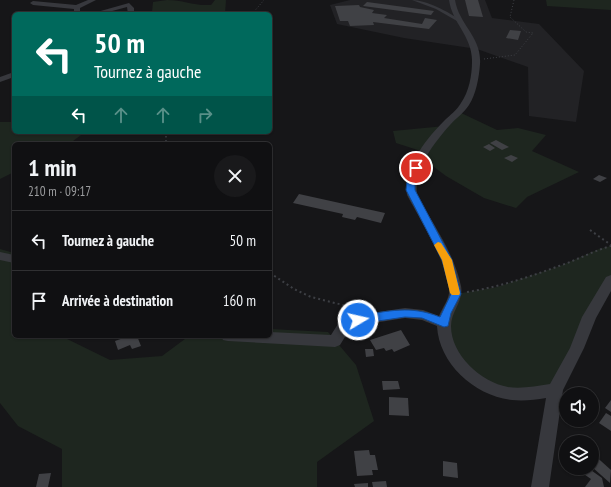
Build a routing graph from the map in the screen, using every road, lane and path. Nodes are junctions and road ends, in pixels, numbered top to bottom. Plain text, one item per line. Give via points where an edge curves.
1 (93, 0) edge
2 (264, 0) edge
3 (414, 0) edge
4 (452, 0) edge
5 (514, 0) edge
6 (33, 3) dead end
7 (77, 11) edge
8 (101, 12) edge
9 (131, 12) edge
10 (254, 12) edge
11 (458, 20) junction
12 (476, 60) junction
13 (12, 75) edge
14 (0, 80) edge
15 (590, 230) dead end
16 (611, 246) edge
17 (0, 256) edge
18 (12, 259) edge
19 (272, 274) edge
20 (611, 280) edge
21 (456, 294) junction
22 (363, 310) dead end
23 (444, 323) junction
24 (264, 338) edge
25 (555, 390) junction
26 (540, 487) edge

1 - 7 street
2 - 10 path
3 - 11 lane via 430,4
4 - 11 street
5 - 12 path via 510,17 526,32 533,33 515,55
6 - 7 street
8 - 9 street via 129,5
11 - 12 street via 475,44
12 - 21 street via 466,102 424,153 410,186 447,260
13 - 14 street
15 - 16 path
16 - 21 path via 497,287
17 - 18 street
19 - 22 path via 311,297
20 - 25 street via 589,316 577,348
21 - 23 street
23 - 24 street via 423,314 405,313 358,320 343,328 335,342
23 - 25 street via 447,343 452,354 458,364 472,376 506,393 524,394
25 - 26 street

